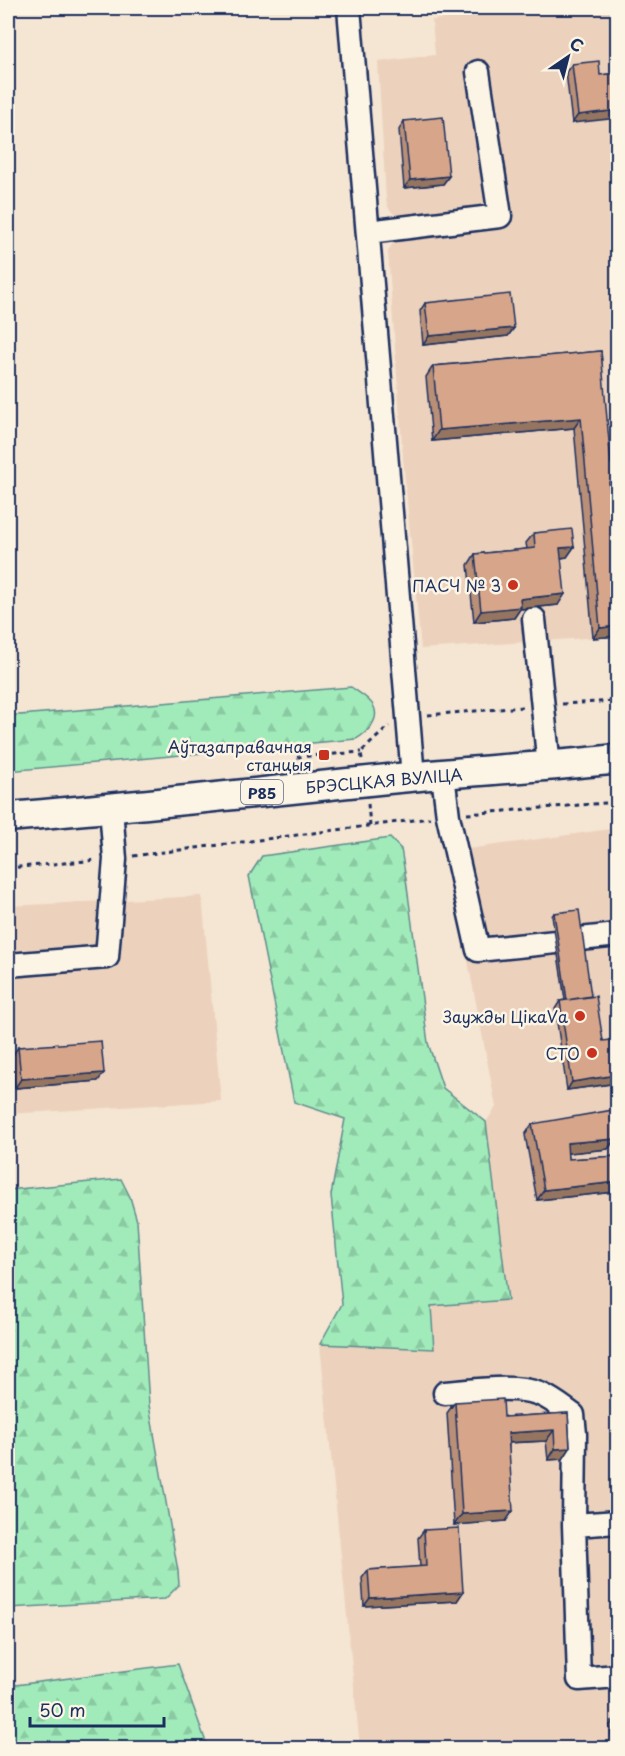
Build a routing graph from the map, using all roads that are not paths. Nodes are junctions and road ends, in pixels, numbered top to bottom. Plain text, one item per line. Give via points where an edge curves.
1 (349, 8) edge
2 (478, 72) dead end
3 (368, 232) junction
4 (534, 619) dead end
5 (618, 759) edge
6 (549, 766) junction
7 (443, 775) junction
8 (413, 777) junction
9 (111, 808) junction
10 (8, 817) edge
11 (618, 935) edge
12 (580, 939) edge
13 (556, 942) edge
14 (8, 964) edge
15 (445, 1393) dead end
16 (618, 1522) edge
17 (574, 1525) junction
18 (618, 1676) edge

1 - 3 street
2 - 3 street via 500,216
3 - 8 street
4 - 6 street
5 - 6 main road, БРЭСЦКАЯ ВУЛІЦА / Р85
6 - 7 main road, БРЭСЦКАЯ ВУЛІЦА / Р85
7 - 8 main road, БРЭСЦКАЯ ВУЛІЦА / Р85
7 - 13 street via 448,816 478,950
8 - 9 main road, БРЭСЦКАЯ ВУЛІЦА / Р85
9 - 10 main road, БРЭСЦКАЯ ВУЛІЦА / Р85
9 - 14 street via 115,859 107,957
11 - 12 street
15 - 17 street via 512,1389 539,1394 573,1415
16 - 17 street
17 - 18 street via 579,1679

